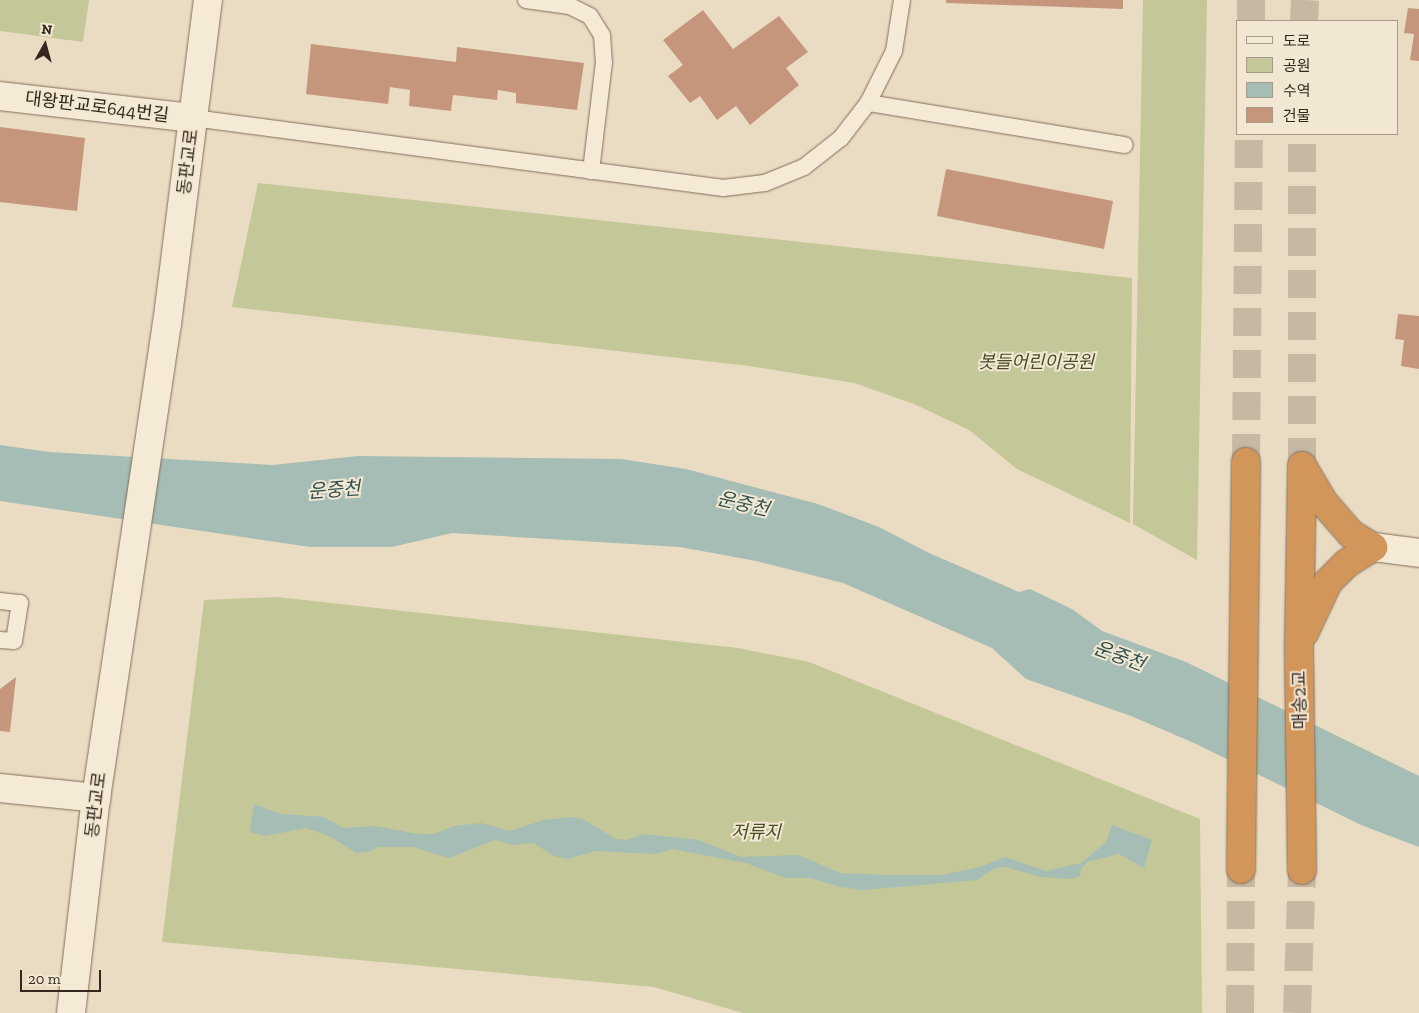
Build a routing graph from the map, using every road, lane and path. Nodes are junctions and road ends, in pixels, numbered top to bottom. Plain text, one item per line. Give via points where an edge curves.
1 (208, 0) edge
2 (526, 0) edge
3 (902, 0) edge
4 (0, 96) edge
5 (868, 103) junction
6 (193, 118) junction
7 (1125, 145) dead end
8 (591, 171) junction
9 (1246, 462) tunnel mouth
10 (1373, 547) junction
11 (1419, 553) edge
12 (0, 601) edge
13 (0, 640) edge
14 (1299, 644) junction
15 (0, 788) edge
16 (96, 798) junction
17 (1302, 857) tunnel mouth
18 (1241, 868) tunnel mouth
19 (71, 1013) edge

1 - 6 main road, 동판교로
2 - 8 lane via 570,6 590,16 602,35 604,62
3 - 5 lane via 894,51
4 - 6 main road, 대왕판교로644번길
5 - 7 lane
5 - 8 lane via 841,138 804,167 765,183 723,188
6 - 8 lane
6 - 16 main road, 동판교로
9 - 18 highway
10 - 11 main road
10 - 14 highway via 1347,563 1328,582
10 - 14 highway, 매송2교 via 1351,534 1324,503 1302,466
12 - 13 lane via 20,603 14,642
14 - 17 highway, 매송2교
15 - 16 main road
16 - 19 main road, 동판교로

